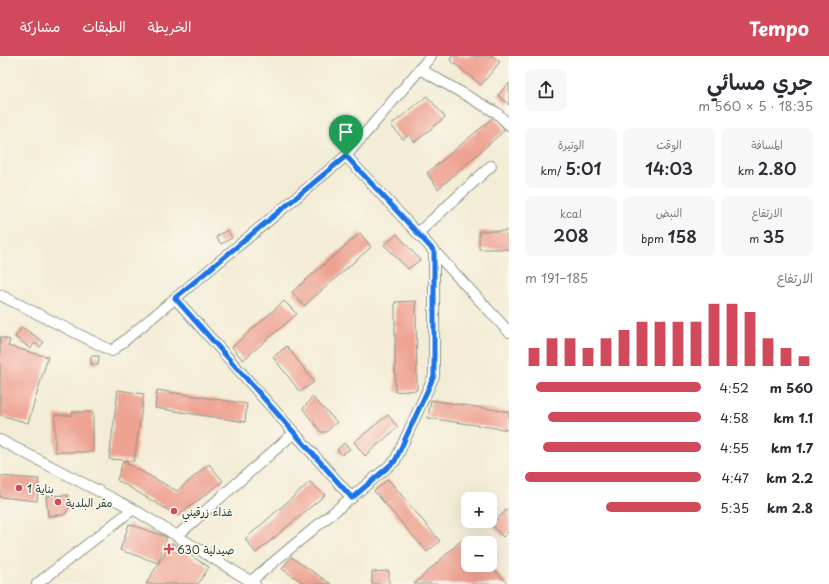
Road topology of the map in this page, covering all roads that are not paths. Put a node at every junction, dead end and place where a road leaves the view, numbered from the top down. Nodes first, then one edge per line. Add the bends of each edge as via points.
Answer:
1 (431, 56) edge
2 (420, 69) junction
3 (509, 125) edge
4 (346, 156) junction
5 (491, 166) dead end
6 (418, 233) junction
7 (434, 251) junction
8 (0, 295) edge
9 (175, 298) junction
10 (509, 332) edge
11 (294, 433) junction
12 (0, 440) edge
13 (352, 498) junction
14 (133, 509) junction
15 (178, 536) junction
16 (253, 583) edge
17 (37, 584) edge

1 - 2 street
2 - 3 street via 497,113
2 - 4 street
4 - 6 street
4 - 9 street
5 - 6 street
6 - 7 street
7 - 10 street
7 - 13 street via 434,376 395,461
8 - 9 street via 112,351
9 - 11 street
11 - 13 street
11 - 15 street
12 - 14 street
13 - 16 street
14 - 15 street
14 - 17 street
15 - 16 street

